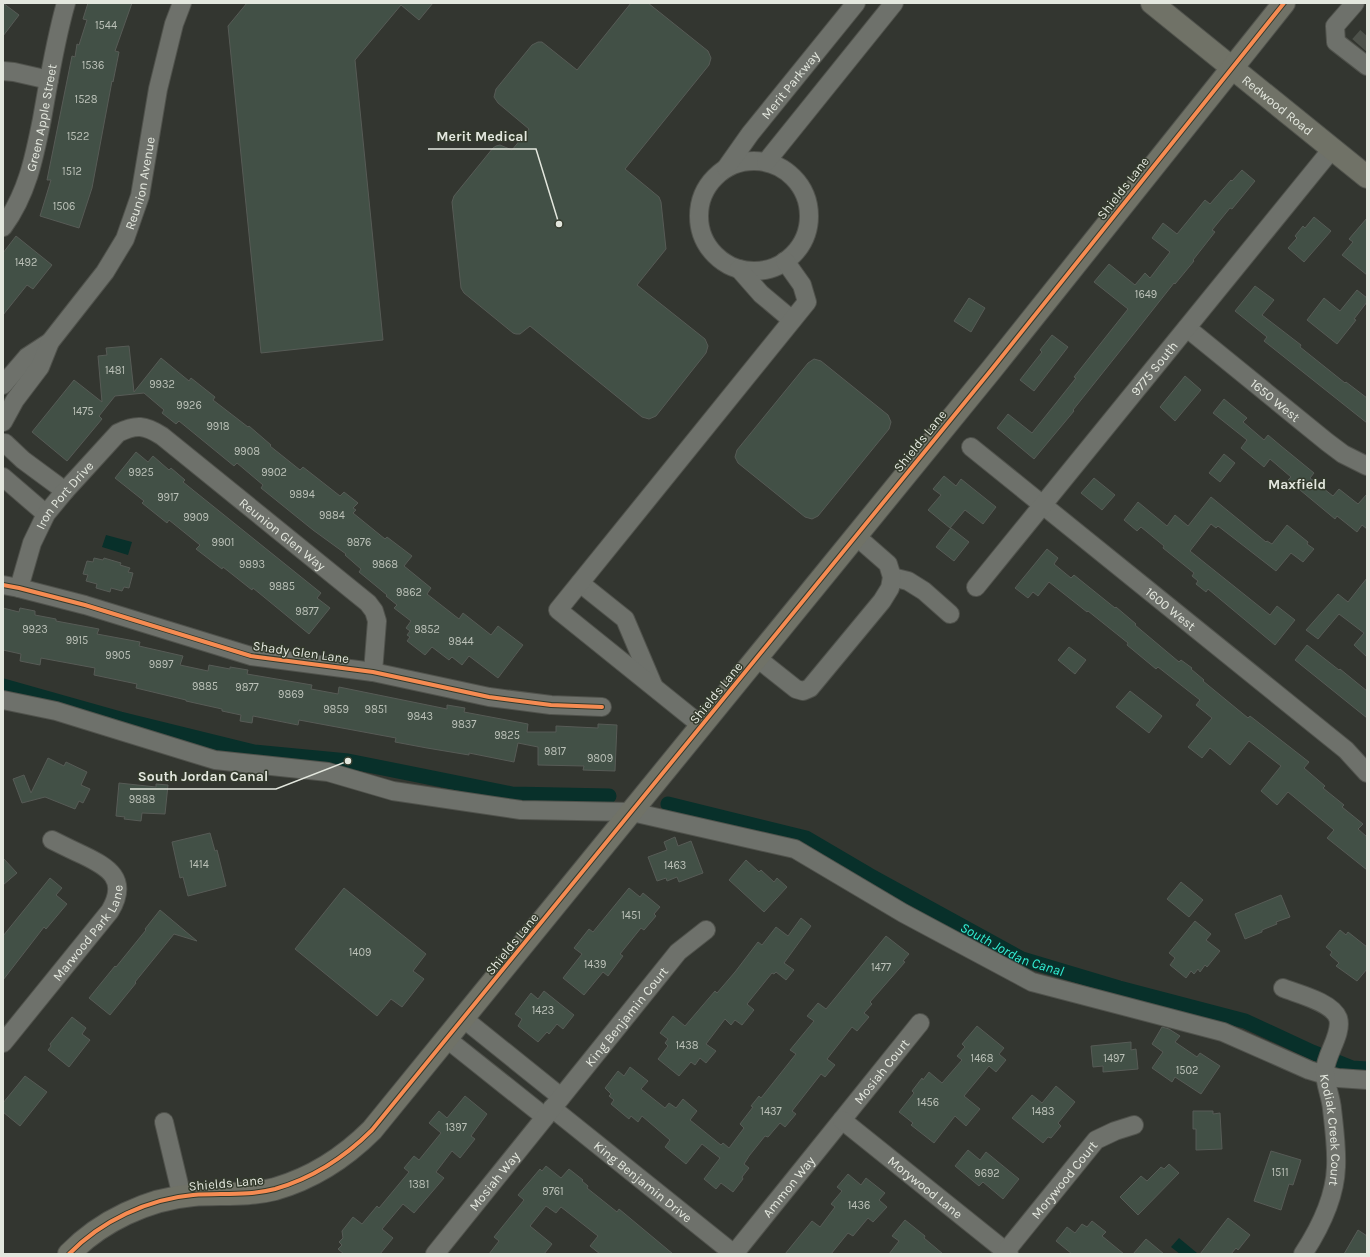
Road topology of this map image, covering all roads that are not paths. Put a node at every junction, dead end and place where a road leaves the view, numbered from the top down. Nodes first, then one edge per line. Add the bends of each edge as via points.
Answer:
1 (66, 3) edge
2 (182, 3) edge
3 (856, 3) edge
4 (894, 3) edge
5 (1152, 3) edge
6 (1284, 3) edge
7 (1356, 3) edge
8 (1367, 12) edge
9 (1367, 66) edge
10 (1232, 68) junction
11 (803, 69) junction
12 (3, 71) edge
13 (49, 80) junction
14 (824, 89) junction
15 (1332, 149) junction
16 (766, 162) junction
17 (726, 168) junction
18 (1366, 174) edge
19 (3, 227) edge
20 (785, 261) junction
21 (739, 268) junction
22 (792, 320) junction
23 (1187, 328) junction
24 (50, 342) junction
25 (3, 385) edge
26 (3, 423) edge
27 (138, 426) joint
28 (4, 446) edge
29 (971, 447) dead end
30 (29, 464) junction
31 (1367, 466) edge
32 (7, 481) edge
33 (65, 491) junction
34 (1043, 505) junction
35 (46, 514) junction
36 (856, 536) junction
37 (892, 577) junction
38 (580, 583) junction
39 (11, 586) edge
40 (976, 587) dead end
41 (950, 614) dead end
42 (757, 658) junction
43 (373, 672) junction
44 (654, 688) junction
45 (3, 700) edge
46 (602, 707) dead end
47 (702, 726) junction
48 (1367, 773) edge
49 (632, 812) junction
50 (52, 840) dead end
51 (706, 930) dead end
52 (1283, 988) dead end
53 (464, 1019) junction
54 (920, 1023) dead end
55 (447, 1039) junction
56 (3, 1043) edge
57 (1327, 1064) junction
58 (1367, 1080) edge
59 (552, 1107) junction
60 (842, 1120) junction
61 (164, 1122) dead end
62 (1134, 1125) dead end
63 (182, 1197) junction
64 (1007, 1252) edge
65 (70, 1254) edge
66 (435, 1254) edge
67 (734, 1254) edge
68 (1304, 1254) edge

1 - 13 street, Green Apple Street
2 - 24 street, Reunion Avenue via 174,24 158,89 140,196 125,239 105,272
3 - 11 street, Merit Parkway
4 - 14 street
5 - 10 main road, Redwood Road
6 - 10 main road, Shields Lane
7 - 8 street
7 - 9 street via 1335,26 1336,42 1355,49
10 - 15 main road, Redwood Road
10 - 36 main road, Shields Lane
11 - 14 street
11 - 17 street, Merit Parkway
12 - 13 street
13 - 19 street, Green Apple Street via 27,182 19,202
14 - 16 street
15 - 18 main road, Redwood Road
15 - 23 street, 9775 South
16 - 17 street, Merit Parkway via 746,161
16 - 20 street, Merit Parkway via 781,168 793,177 808,205 805,236 797,250
17 - 21 street, Merit Parkway via 705,189 699,219 708,247 719,258
20 - 21 street, Merit Parkway via 771,268
20 - 22 street via 802,285 807,302
21 - 22 street via 761,294
22 - 38 street
23 - 31 street, 1650 West via 1327,442 1343,454
23 - 34 street, 9775 South
24 - 25 street, Reunion Avenue via 27,357
24 - 26 street, Reunion Avenue via 40,366 15,400
26 - 28 street via 6,432
27 - 33 street, Iron Port Drive via 118,433
27 - 43 street, Reunion Glen Way via 162,436 368,603 377,621
28 - 30 street
29 - 34 street, 1600 West
30 - 32 street
30 - 33 street
32 - 35 street
33 - 35 street, Iron Port Drive
34 - 40 street, 9775 South
34 - 48 street, 1600 West via 1346,750
35 - 39 street, Iron Port Drive
36 - 37 street via 888,564
36 - 42 main road, Shields Lane
37 - 41 street via 908,581 924,591
37 - 42 street via 890,588 882,601 810,688 796,690
38 - 44 street via 625,619
38 - 44 street via 558,610
39 - 43 street, Shady Glen Lane via 85,605 251,656
42 - 47 main road, Shields Lane
43 - 46 street, Shady Glen Lane via 489,697 551,705
44 - 47 street
45 - 49 street via 56,712 215,760 328,772 393,790 521,810
47 - 49 main road, Shields Lane
49 - 53 main road, Shields Lane
49 - 57 street via 795,849 903,913 1032,982 1224,1032 1309,1070
50 - 56 street, Marwood Park Lane via 108,868 117,884 115,903
51 - 59 street, King Benjamin Court via 678,952
52 - 57 street via 1324,1004 1332,1009 1338,1018 1338,1028
53 - 55 main road, Shields Lane
53 - 59 street, King Benjamin Drive
54 - 60 street, Mosiah Court
55 - 59 street, King Benjamin Drive
55 - 63 main road, Shields Lane via 372,1130 344,1156 326,1167 293,1183 258,1192
57 - 58 street via 1338,1078
57 - 68 street, Kodiak Creek Court via 1336,1166 1326,1212
59 - 66 street, Mosiah Way
59 - 67 street, King Benjamin Drive
60 - 64 street, Morywood Lane
60 - 67 street, Ammon Way
61 - 63 street
62 - 64 street, Morywood Court via 1096,1140
63 - 65 main road, Shields Lane via 158,1202 124,1215 79,1244

